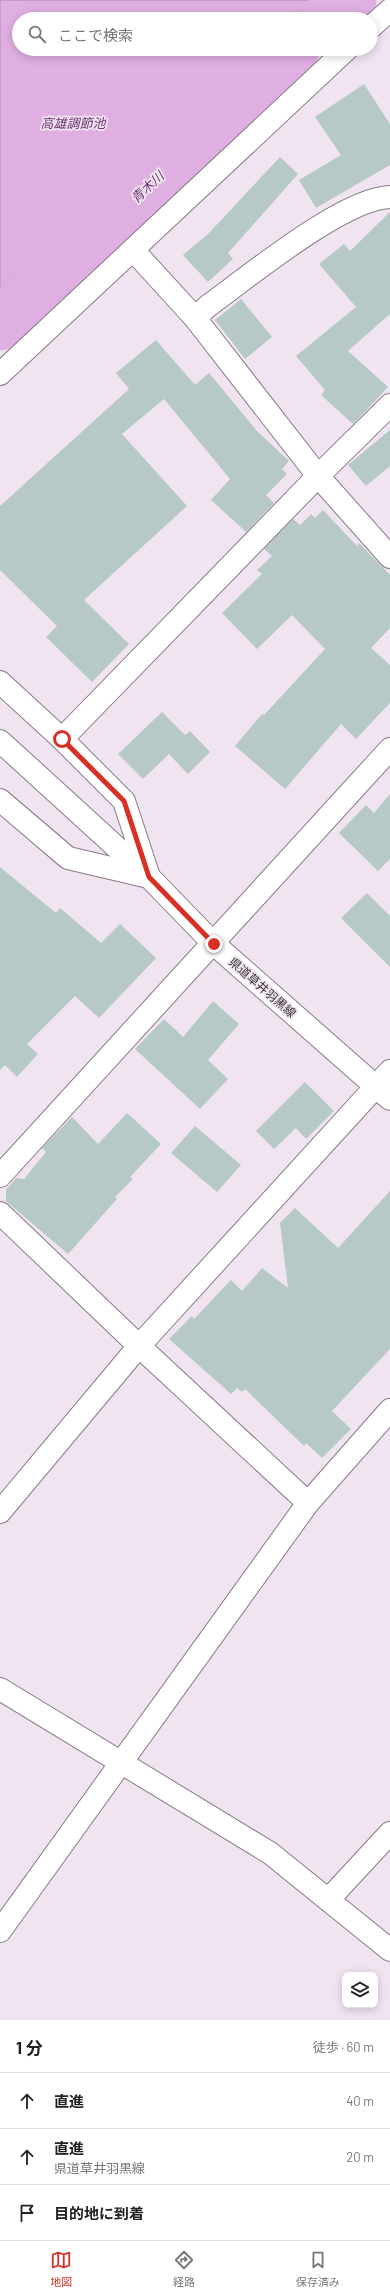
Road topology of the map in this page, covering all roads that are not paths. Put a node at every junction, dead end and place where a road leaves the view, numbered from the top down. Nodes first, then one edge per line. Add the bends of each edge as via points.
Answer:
1 (390, 10) edge
2 (378, 21) edge
3 (340, 56) edge
4 (390, 197) edge
5 (133, 250) junction
6 (195, 318) junction
7 (0, 374) edge
8 (390, 405) edge
9 (318, 476) junction
10 (390, 557) edge
11 (0, 682) edge
12 (62, 739) junction
13 (0, 741) edge
14 (390, 749) edge
15 (1, 802) edge
16 (149, 877) junction
17 (214, 944) junction
18 (385, 1085) edge
19 (0, 1176) edge
20 (0, 1213) edge
21 (139, 1346) junction
22 (390, 1410) edge
23 (308, 1503) junction
24 (0, 1512) edge
25 (0, 1689) edge
26 (120, 1762) junction
27 (390, 1833) edge
28 (328, 1900) junction
29 (0, 1931) edge
30 (390, 1950) edge

1 - 2 street
3 - 5 street
4 - 6 street via 366,201 327,222 243,280
5 - 6 street
5 - 7 street
6 - 9 street
8 - 9 street
9 - 10 street
9 - 12 street
11 - 12 street
12 - 16 street via 124,801
13 - 16 street, 県道草井羽黒線
14 - 17 street
15 - 16 street via 68,858
16 - 17 street, 県道草井羽黒線
17 - 18 street, 県道草井羽黒線
17 - 19 street
18 - 21 street
20 - 21 street
21 - 23 street
21 - 24 street
22 - 23 street
23 - 26 street
25 - 26 street
26 - 28 street via 270,1853
26 - 29 street
27 - 28 street
28 - 30 street

